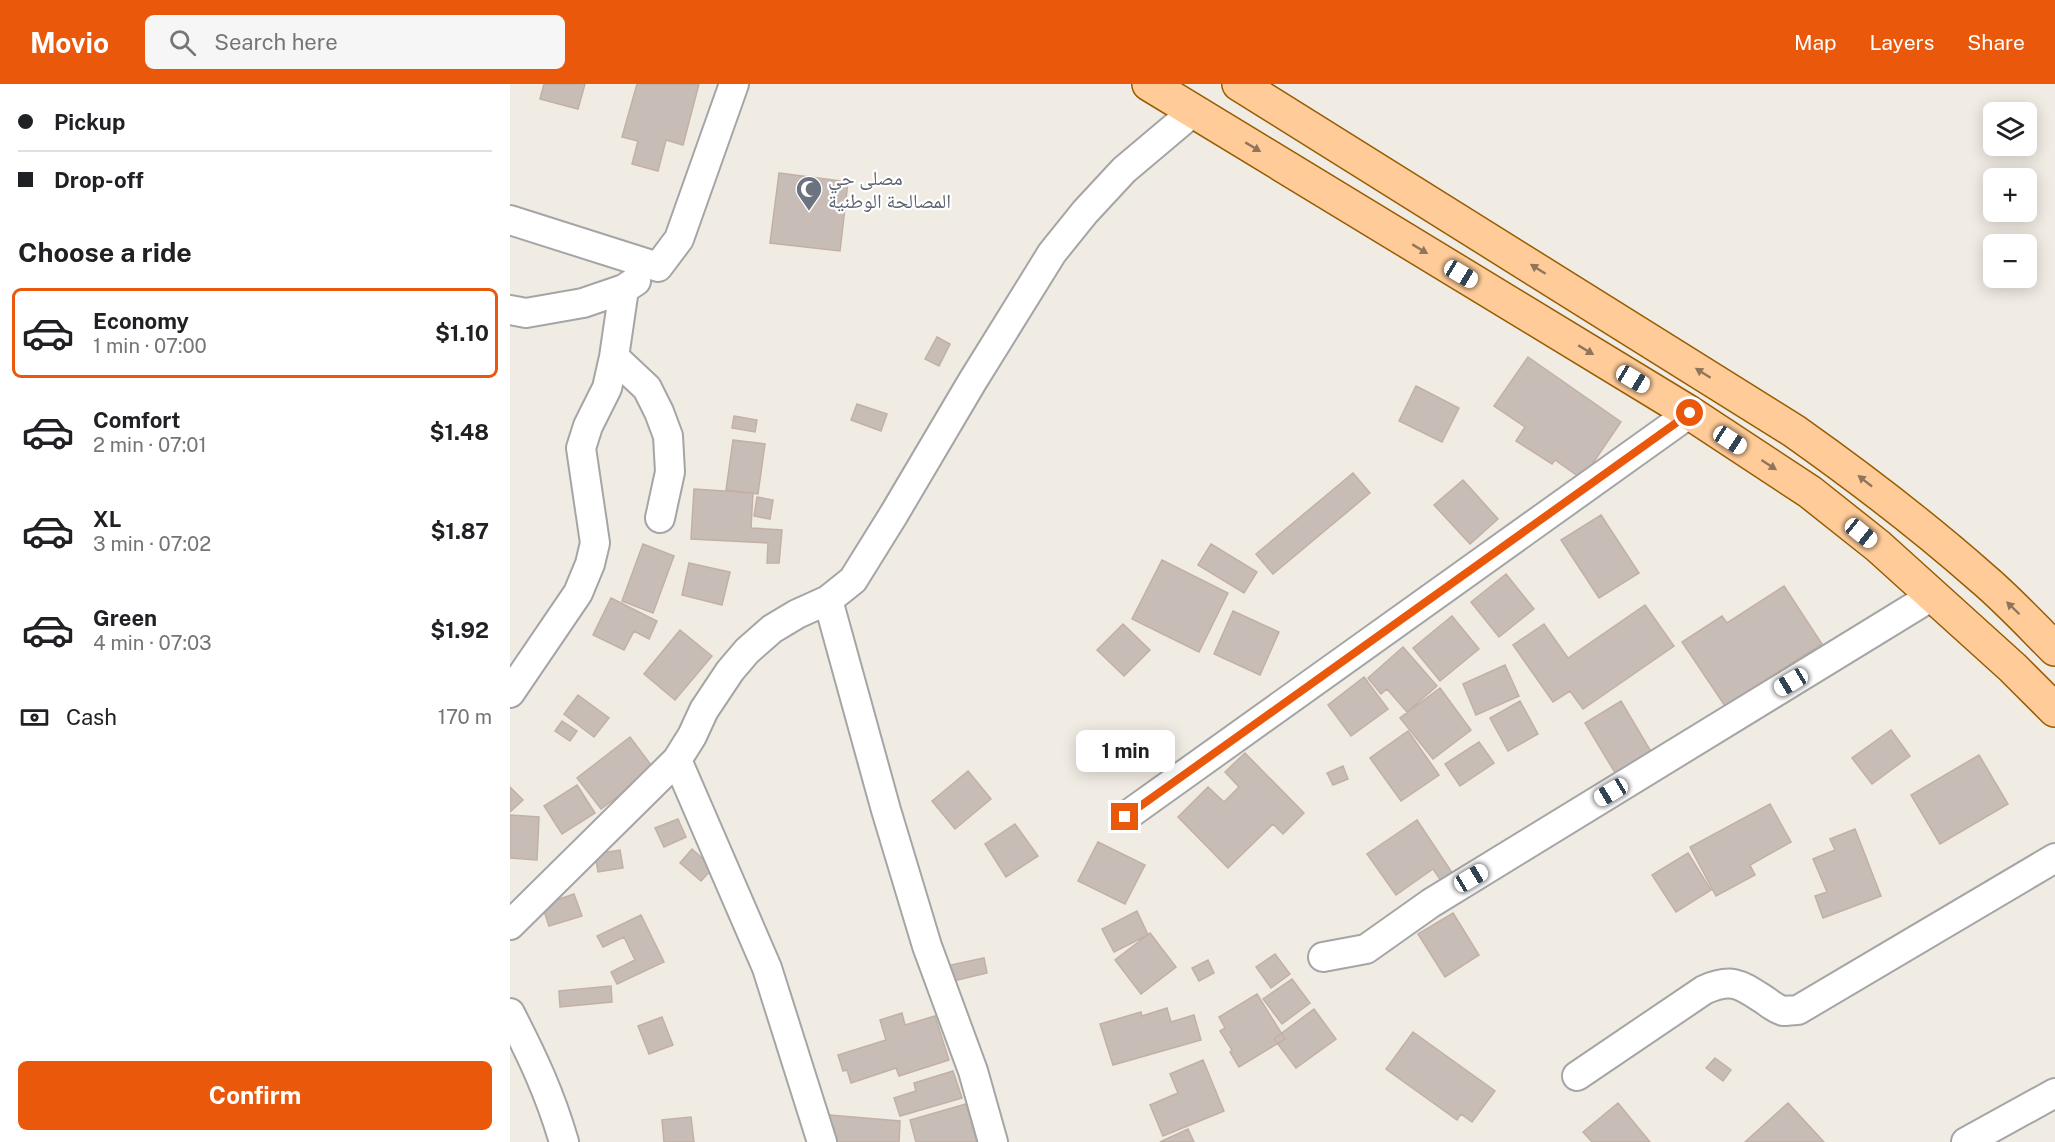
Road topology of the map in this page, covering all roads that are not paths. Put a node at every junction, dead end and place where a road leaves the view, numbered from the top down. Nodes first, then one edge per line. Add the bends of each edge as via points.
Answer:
1 (734, 84) edge
2 (1229, 84) edge
3 (1239, 84) edge
4 (1154, 85) edge
5 (1202, 116) junction
6 (510, 220) edge
7 (658, 267) junction
8 (624, 289) junction
9 (515, 316) edge
10 (614, 357) junction
11 (1690, 413) junction
12 (660, 518) dead end
13 (1932, 596) junction
14 (828, 600) junction
15 (2055, 649) edge
16 (510, 693) edge
17 (2055, 711) edge
18 (677, 760) junction
19 (1125, 817) dead end
20 (2055, 858) edge
21 (510, 925) edge
22 (1323, 957) dead end
23 (510, 1013) edge
24 (1577, 1076) dead end
25 (2055, 1093) edge
26 (564, 1142) edge
27 (822, 1142) edge
28 (993, 1142) edge
29 (1966, 1142) edge

1 - 7 street via 679,239
2 - 5 main road via 1224,106
15 -> 3 main road via 1984,580 1917,523 1794,431
4 - 5 main road
5 -> 11 main road
5 - 14 street via 1124,170 1052,253 867,559 853,580
6 - 7 street
7 - 8 street
8 - 9 street via 584,303
8 - 10 street
10 - 12 street via 647,388 668,436 669,472
10 - 16 street via 607,388 581,448 595,543 590,564 578,593
11 -> 13 main road via 1810,492 1878,546
11 - 19 street
13 - 17 main road
13 - 22 street via 1431,903 1366,949
14 - 18 street via 772,629 747,651 704,710
14 - 28 street via 923,935 974,1071
18 - 21 street
18 - 27 street via 767,968
20 - 24 street via 1798,1010 1784,1011 1741,985 1719,983
23 - 26 street via 555,1108
25 - 29 street

